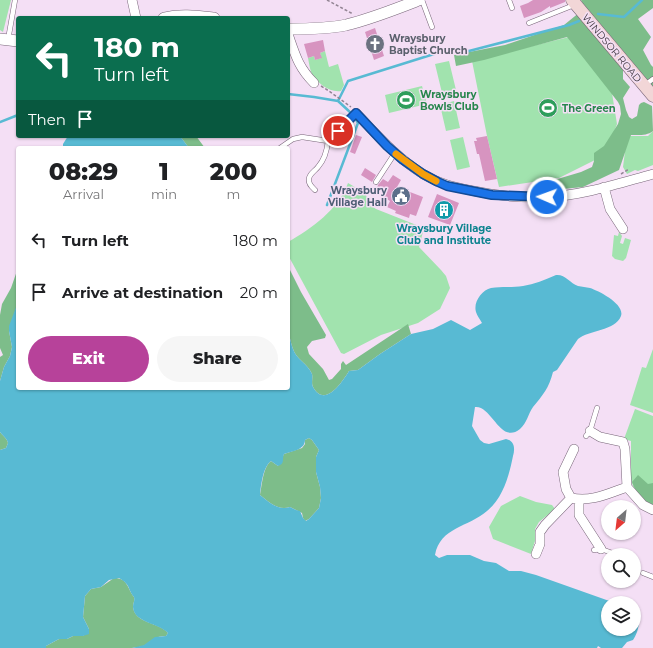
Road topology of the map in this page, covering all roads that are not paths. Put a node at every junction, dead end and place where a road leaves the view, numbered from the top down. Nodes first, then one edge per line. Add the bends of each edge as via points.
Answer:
1 (16, 0) edge
2 (132, 0) edge
3 (420, 0) edge
4 (509, 0) edge
5 (574, 2) edge
6 (512, 8) dead end
7 (136, 16) edge
8 (175, 16) edge
9 (201, 16) edge
10 (529, 23) dead end
11 (432, 27) dead end
12 (290, 29) edge
13 (8, 40) edge
14 (290, 40) edge
15 (648, 82) edge
16 (314, 83) road end
17 (653, 96) edge
18 (356, 113) joint
19 (328, 141) junction
20 (283, 146) edge
21 (395, 153) junction
22 (653, 174) edge
23 (376, 182) dead end
24 (604, 187) junction
25 (315, 190) dead end
26 (623, 229) dead end
27 (598, 408) dead end
28 (588, 434) joint
29 (574, 449) dead end
30 (627, 487) junction
31 (575, 498) junction
32 (653, 510) edge
33 (540, 549) dead end
34 (598, 550) joint
35 (601, 551) edge
36 (643, 573) dead end
37 (653, 577) edge

1 - 13 lane
2 - 7 street
3 - 11 lane
3 - 12 street via 346,25
4 - 6 lane
5 - 10 lane
5 - 15 main road, WINDSOR ROAD
8 - 9 street
14 - 16 street via 305,74
15 - 17 main road, WINDSOR ROAD
18 - 19 lane
18 - 21 street
19 - 20 lane via 302,137 293,139
19 - 25 lane via 324,158 309,176 308,180
21 - 23 lane
21 - 24 street via 423,174 442,184 492,195 547,197
22 - 24 street
24 - 26 street via 610,209
27 - 28 lane
28 - 30 street via 622,442 625,450
29 - 31 street via 563,472 566,489
30 - 31 street via 600,497 583,500
30 - 32 street via 643,505
31 - 33 street via 545,524 540,532
31 - 34 street via 579,515
34 - 35 lane
36 - 37 lane

